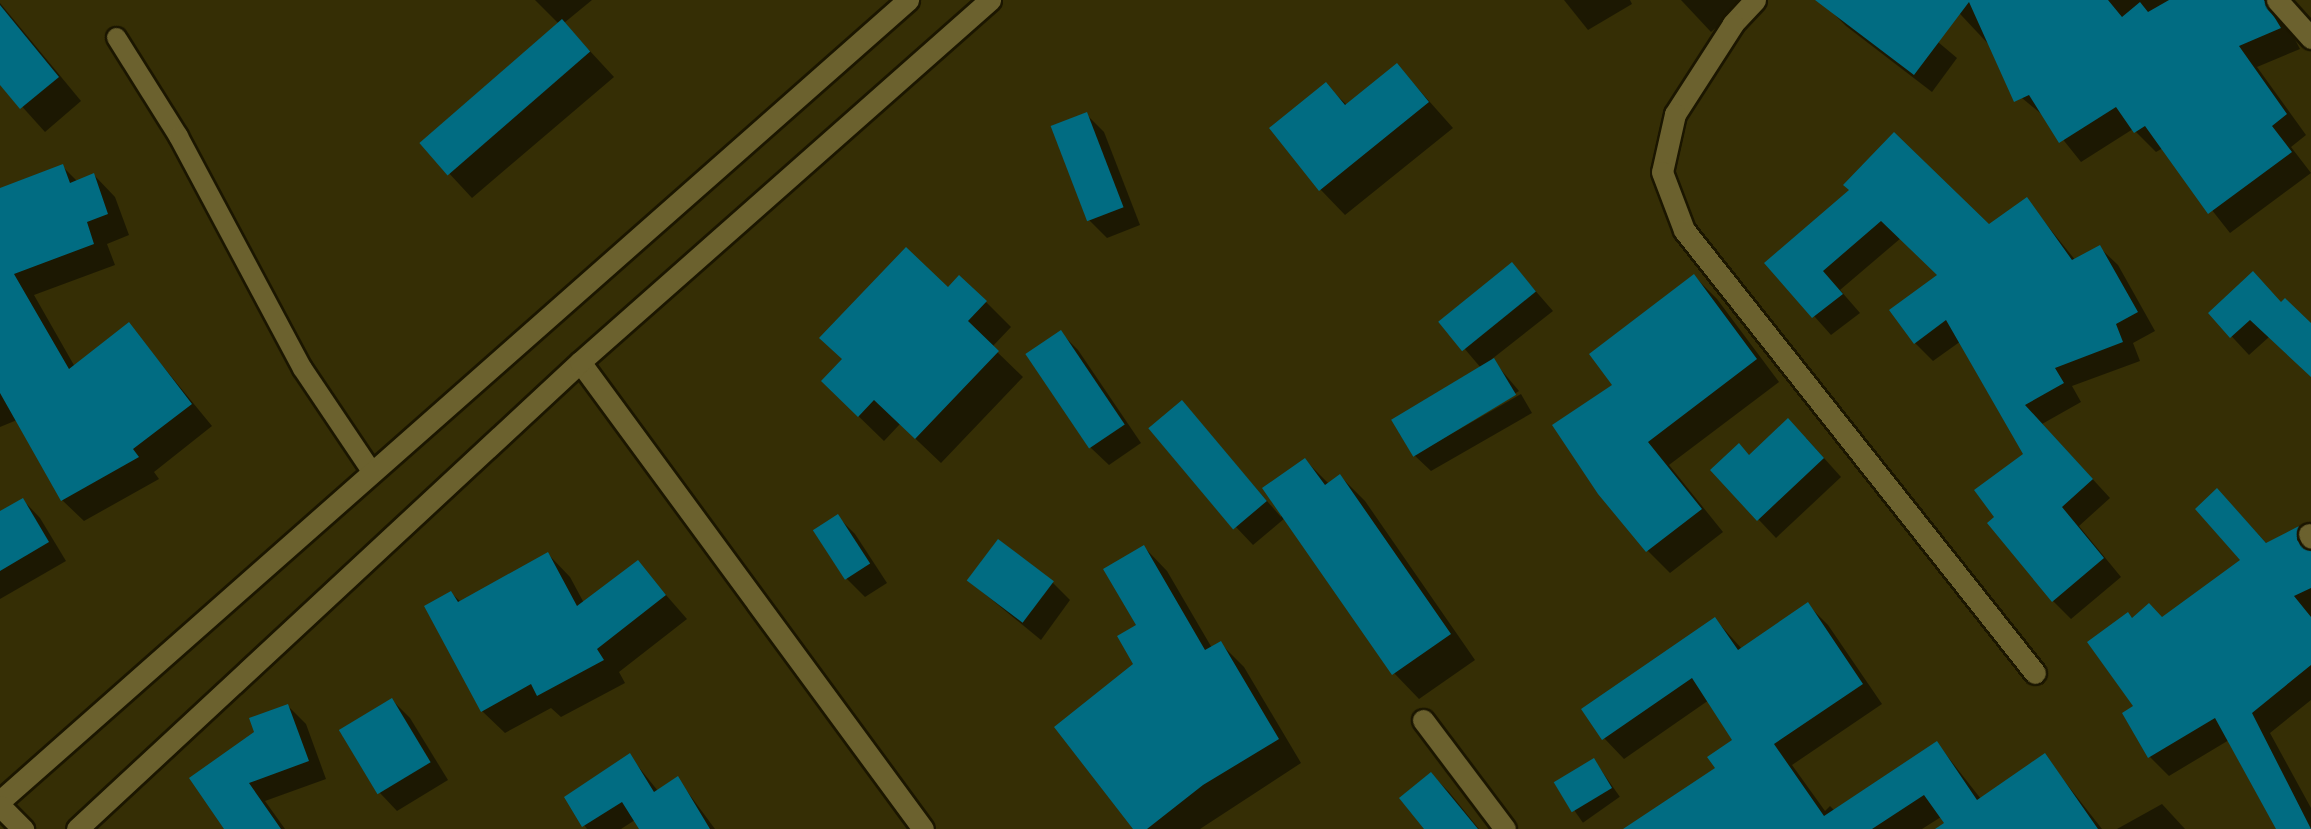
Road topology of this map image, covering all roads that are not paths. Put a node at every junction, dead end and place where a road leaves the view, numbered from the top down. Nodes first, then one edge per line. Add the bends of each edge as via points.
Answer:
1 (908, 0) edge
2 (990, 0) edge
3 (1755, 0) edge
4 (2277, 0) edge
5 (116, 37) dead end
6 (2311, 38) edge
7 (580, 362) junction
8 (372, 472) junction
9 (2035, 673) dead end
10 (1423, 720) dead end
11 (0, 801) edge
12 (0, 806) edge
13 (23, 829) edge
14 (77, 829) edge
15 (923, 829) edge
16 (1505, 829) edge

1 - 8 street
2 - 7 street
3 - 9 street via 1733,24 1675,114 1661,172 1684,230
4 - 6 street
5 - 8 lane via 178,136 302,368
7 - 14 street
7 - 15 street
8 - 11 street
10 - 16 street
12 - 13 street

